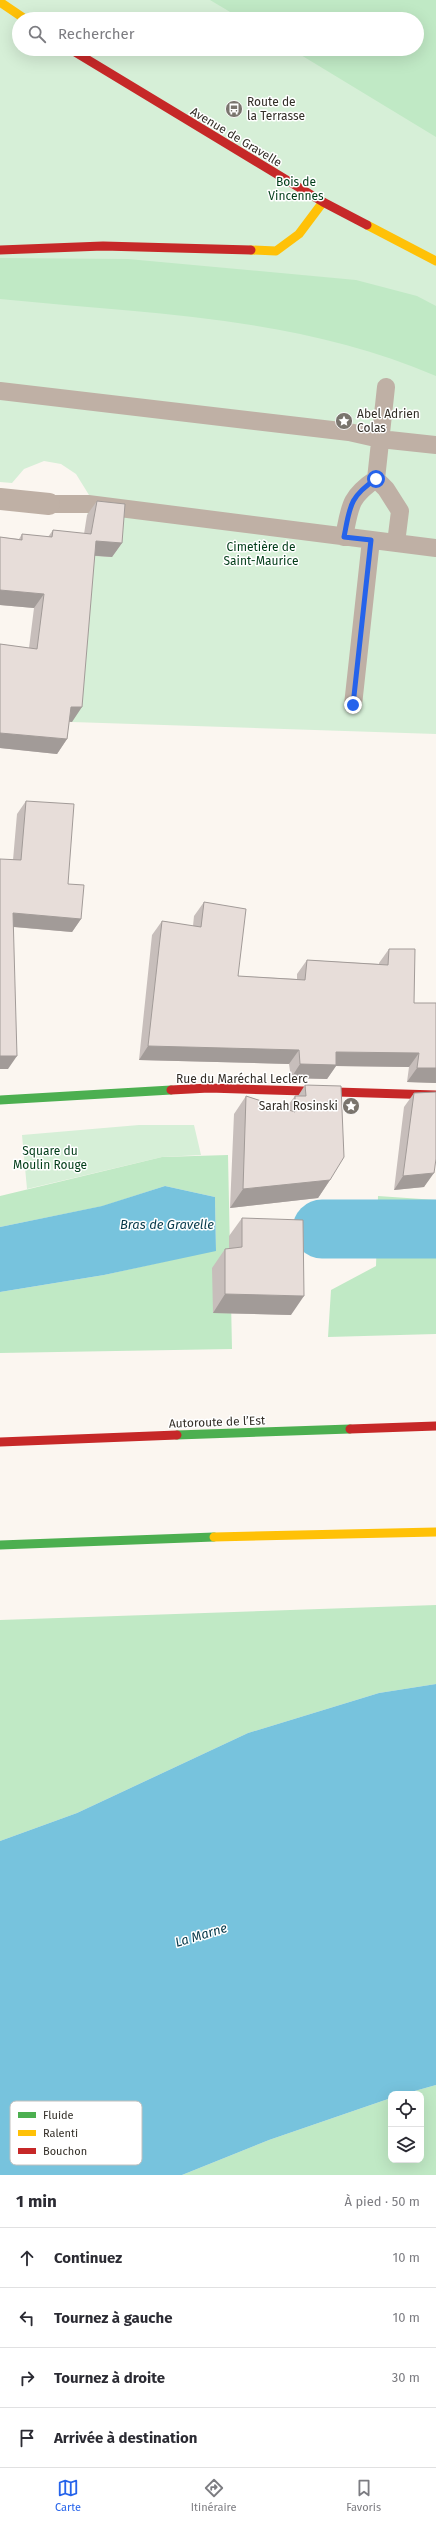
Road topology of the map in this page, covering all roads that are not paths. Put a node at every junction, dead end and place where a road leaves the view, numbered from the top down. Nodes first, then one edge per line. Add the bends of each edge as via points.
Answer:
1 (0, 2) edge
2 (15, 12) edge
3 (82, 56) edge
4 (323, 202) junction
5 (0, 250) edge
6 (436, 261) edge
7 (386, 387) dead end
8 (0, 390) edge
9 (380, 439) junction
10 (436, 445) edge
11 (376, 479) junction
12 (0, 499) edge
13 (49, 504) joint
14 (344, 537) junction
15 (371, 540) junction
16 (396, 543) junction
17 (436, 548) edge
18 (353, 705) dead end
19 (436, 1095) edge
20 (0, 1100) edge
21 (436, 1426) edge
22 (0, 1442) edge
23 (436, 1532) edge
24 (0, 1545) edge

1 - 2 main road
3 - 4 main road, Avenue de Gravelle
4 - 5 main road via 299,234 276,251 103,246
4 - 6 main road, Avenue de Gravelle
7 - 9 lane
8 - 9 lane via 349,432
9 - 10 lane
9 - 11 lane
11 - 14 lane via 360,490 350,505
11 - 16 lane via 400,511
12 - 13 street
13 - 14 lane via 88,504
14 - 15 lane
15 - 16 lane
15 - 18 lane
16 - 17 lane
19 - 20 main road, Rue du Maréchal Leclerc via 209,1088
21 - 22 main road, Autoroute de l’Est
23 - 24 main road via 197,1537

